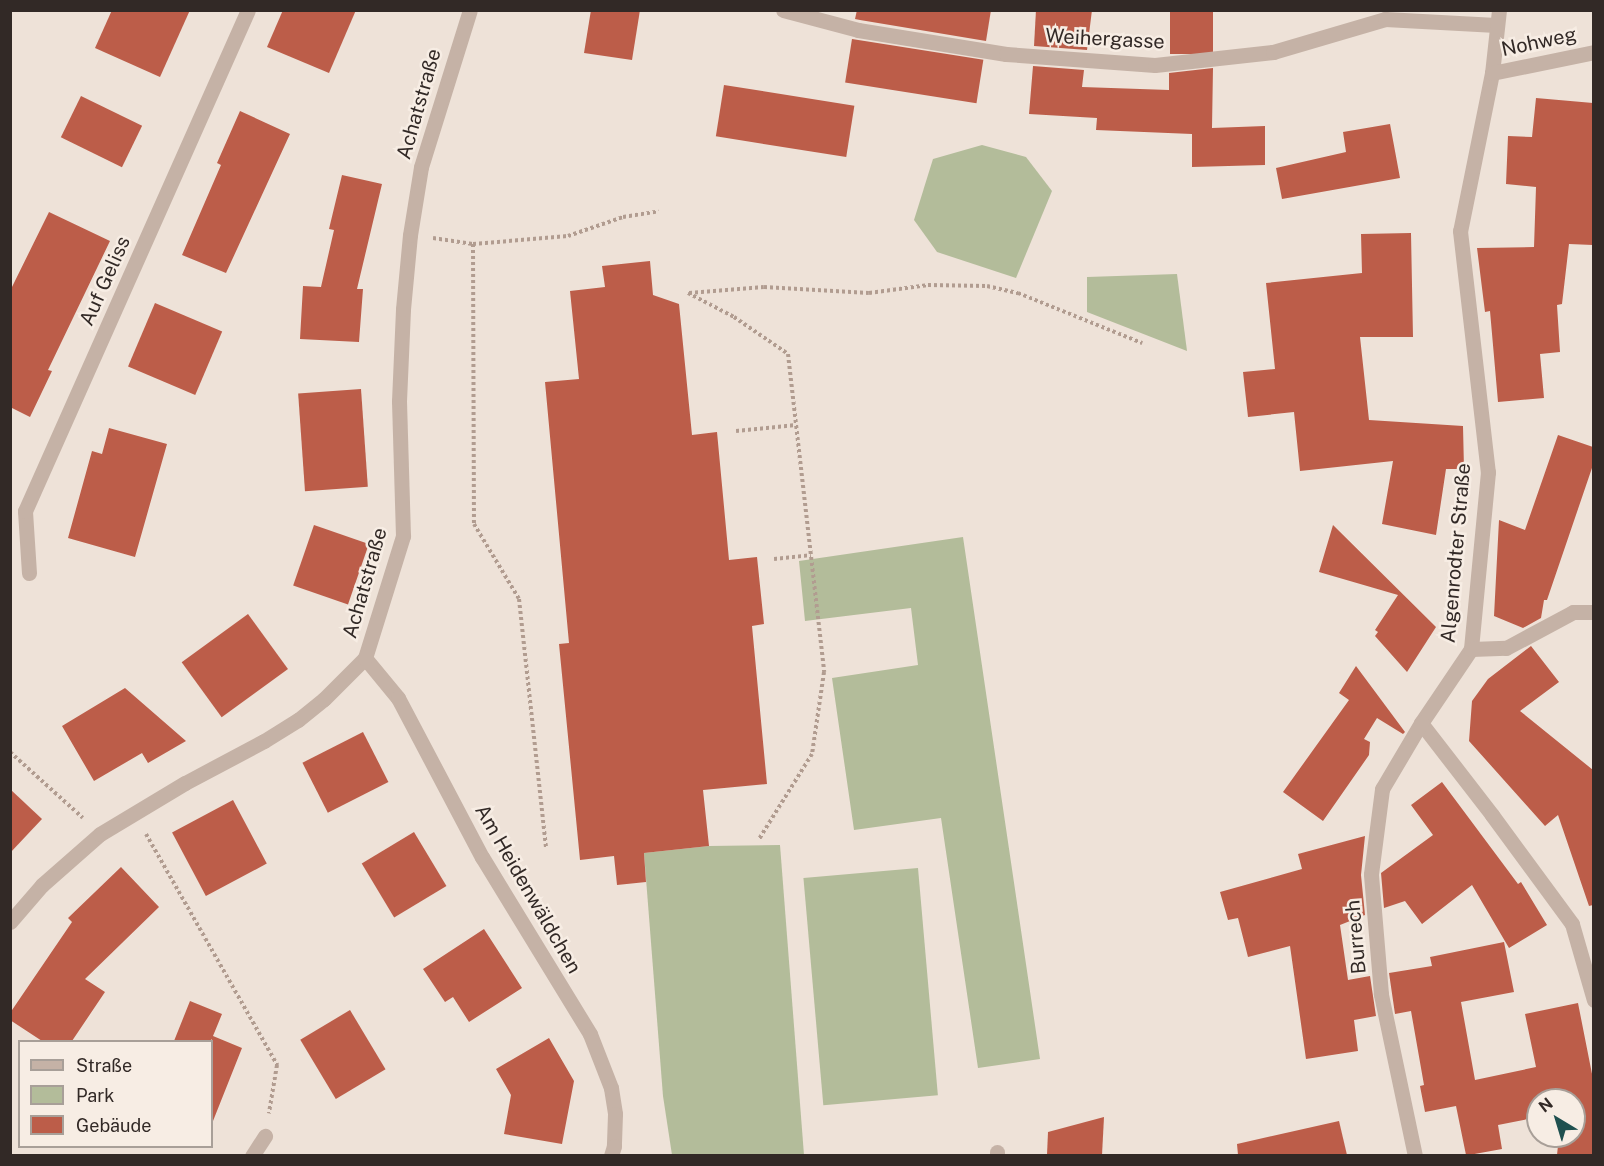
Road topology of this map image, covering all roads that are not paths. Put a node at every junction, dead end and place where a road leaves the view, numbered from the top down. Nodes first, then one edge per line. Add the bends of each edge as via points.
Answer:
1 (248, 10) edge
2 (470, 10) edge
3 (783, 10) edge
4 (1384, 15) edge
5 (1498, 18) edge
6 (1593, 52) edge
7 (1492, 73) junction
8 (29, 573) dead end
9 (1593, 612) edge
10 (1471, 649) junction
11 (365, 658) junction
12 (1421, 723) junction
13 (10, 922) edge
14 (1593, 1000) edge
15 (265, 1136) road end
16 (252, 1155) edge
17 (611, 1155) edge
18 (1415, 1155) edge

1 - 8 street, Auf Geliss via 25,510
2 - 11 street, Achatstraße via 426,148 410,235 399,401 404,536
3 - 4 street, Weihergasse via 858,30 1006,54 1155,65 1273,52
4 - 5 street, Weihergasse
5 - 7 street, Algenrodter Straße
6 - 7 street, Nohweg
7 - 10 street, Algenrodter Straße via 1460,231 1488,472
9 - 10 street via 1573,612 1506,648
10 - 12 street, Algenrodter Straße
11 - 13 street, Achatstraße via 298,720 100,834 42,885
11 - 17 street, Am Heidenwäldchen via 398,698 482,857 590,1034 611,1088 615,1114
12 - 14 street via 1572,924
12 - 18 street, Burrech via 1382,789 1371,874 1382,994
15 - 16 street

